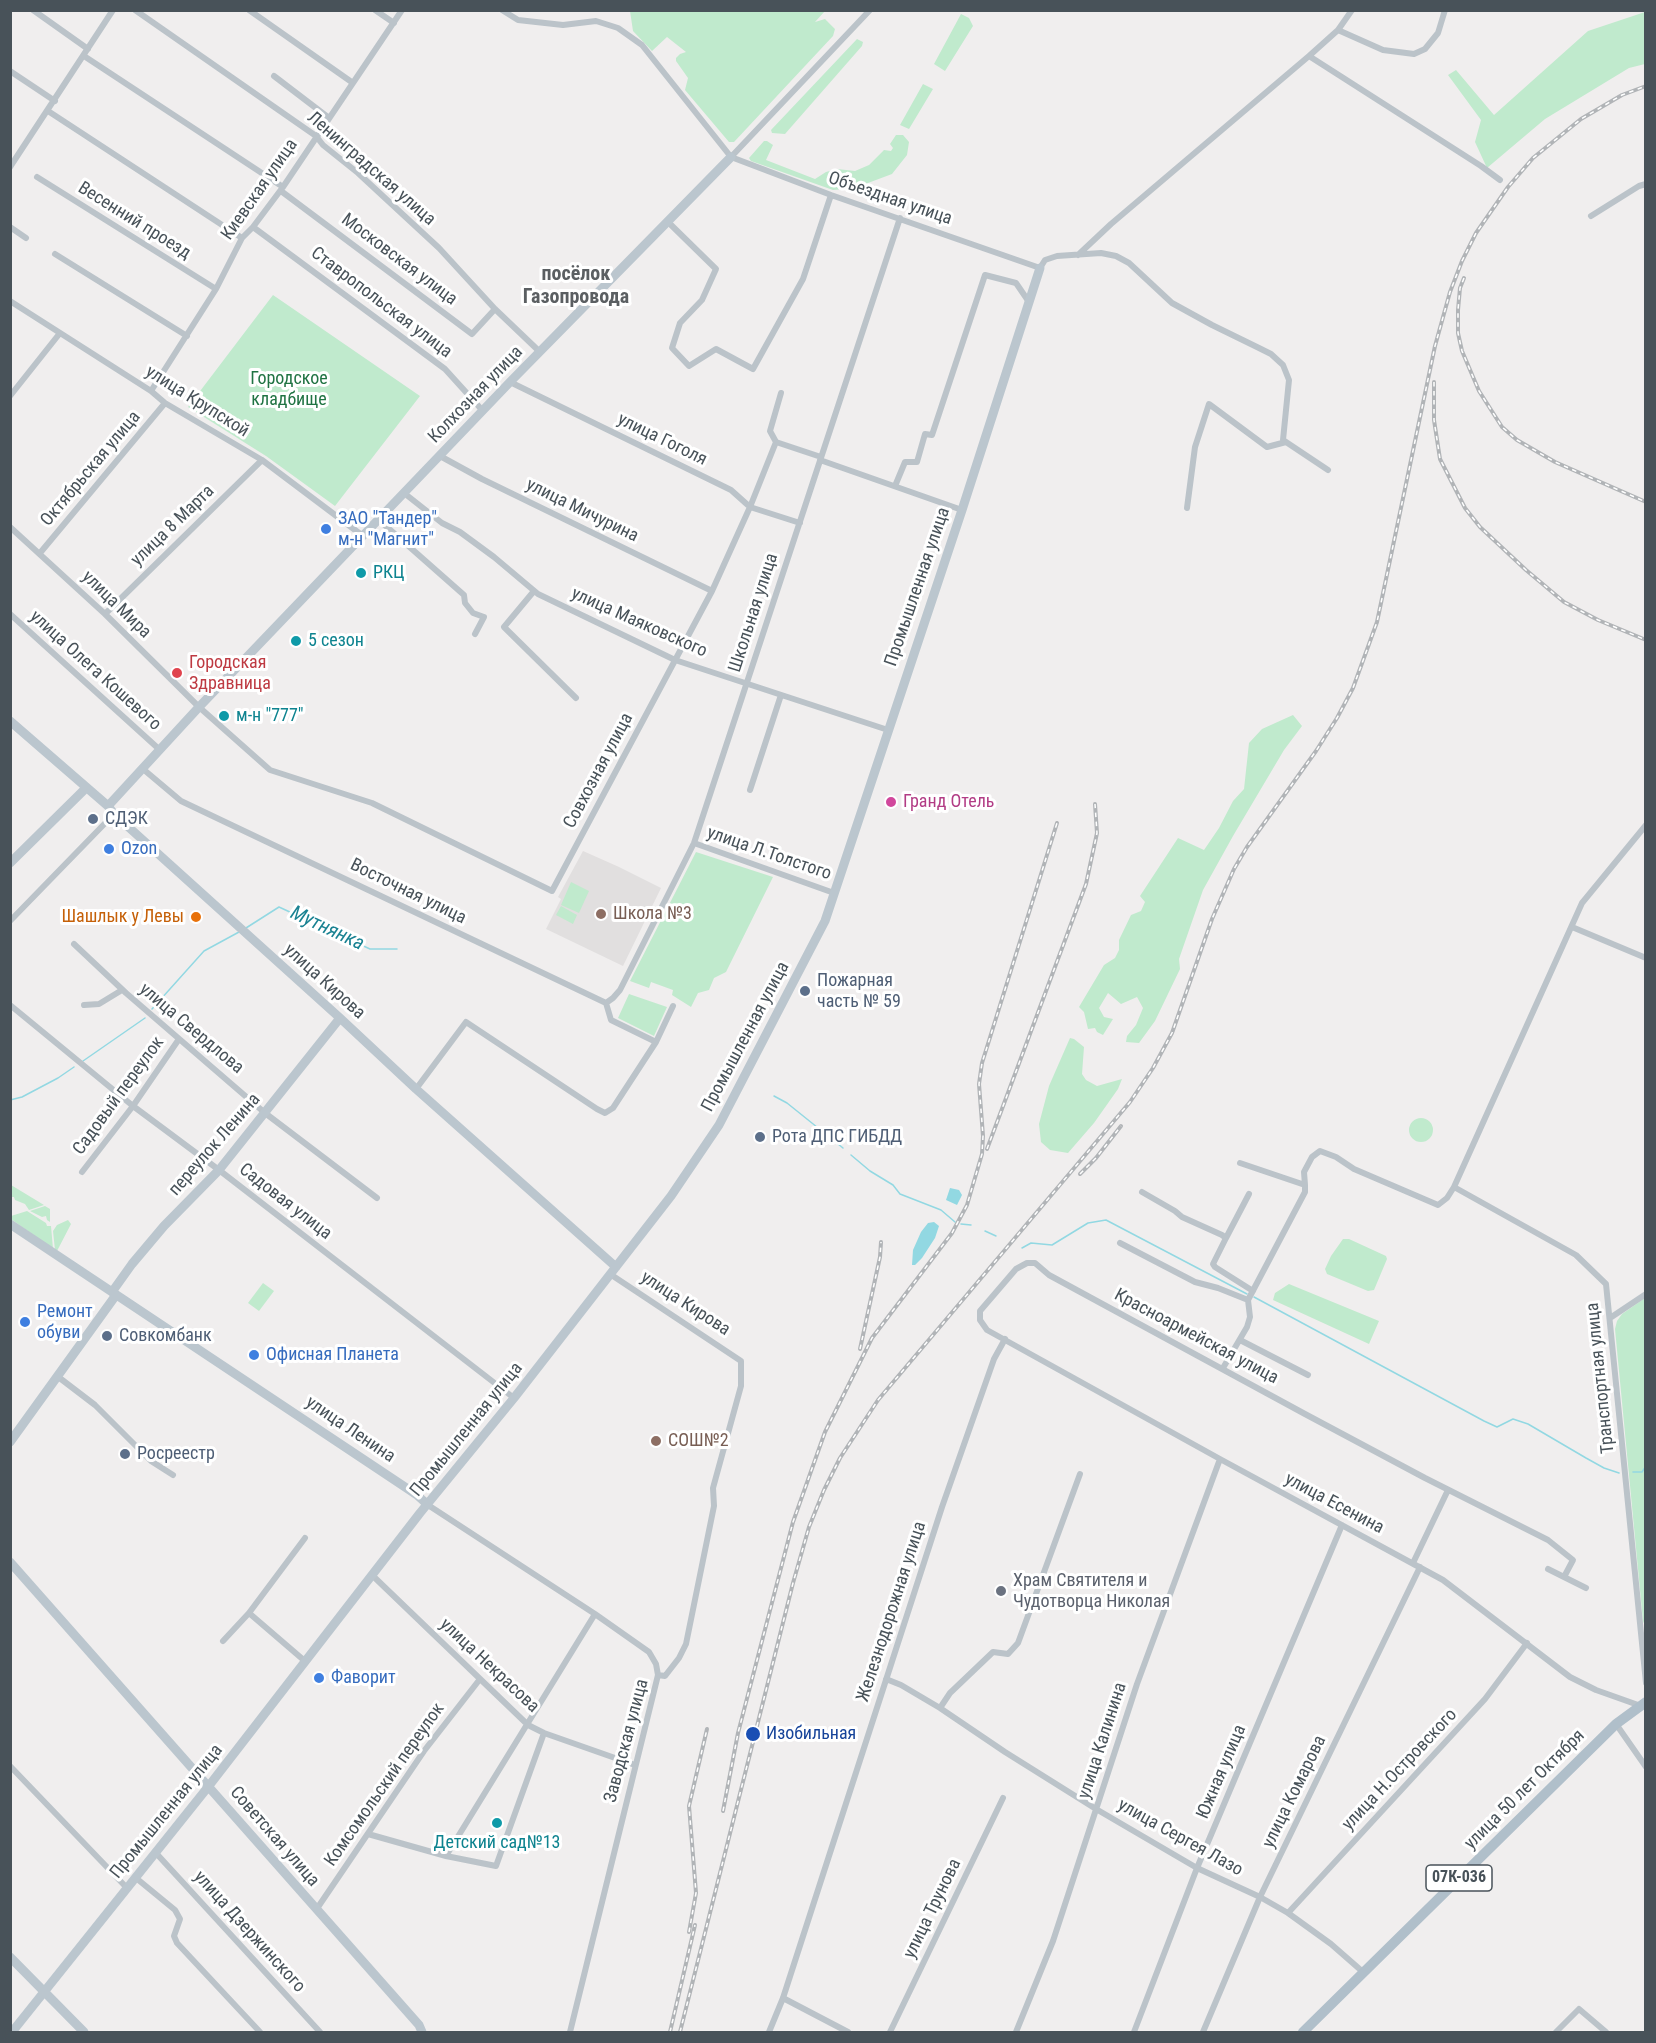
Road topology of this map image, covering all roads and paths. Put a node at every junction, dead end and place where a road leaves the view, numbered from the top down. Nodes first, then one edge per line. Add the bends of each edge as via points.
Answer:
1 (33, 10) edge
2 (113, 10) edge
3 (135, 10) edge
4 (249, 10) edge
5 (375, 10) edge
6 (402, 10) edge
7 (502, 10) edge
8 (870, 10) edge
9 (1352, 10) edge
10 (1446, 10) edge
11 (394, 24) junction
12 (1338, 30) junction
13 (86, 53) junction
14 (1309, 56) junction
15 (10, 71) edge
16 (274, 76) dead end
17 (353, 82) junction
18 (55, 101) junction
19 (48, 111) junction
20 (329, 118) junction
21 (316, 136) junction
22 (731, 157) junction
23 (10, 167) edge
24 (37, 177) dead end
25 (1500, 180) dead end
26 (1646, 184) edge
27 (282, 189) junction
28 (831, 195) junction
29 (1591, 216) dead end
30 (900, 218) junction
31 (667, 221) junction
32 (10, 227) edge
33 (254, 227) junction
34 (26, 237) dead end
35 (242, 238) junction
36 (55, 254) dead end
37 (1077, 255) junction
38 (1040, 268) junction
39 (216, 289) junction
40 (10, 301) edge
41 (1029, 302) junction
42 (495, 309) junction
43 (60, 333) junction
44 (187, 336) junction
45 (540, 352) junction
46 (510, 382) junction
47 (151, 391) junction
48 (782, 393) dead end
49 (10, 396) edge
50 (165, 403) junction
51 (483, 411) junction
52 (776, 442) junction
53 (1286, 442) junction
54 (440, 456) junction
55 (821, 458) junction
56 (262, 460) junction
57 (1328, 470) dead end
58 (895, 486) junction
59 (405, 493) junction
60 (750, 507) junction
61 (1187, 508) dead end
62 (962, 510) junction
63 (379, 520) junction
64 (800, 523) junction
65 (10, 527) edge
66 (363, 536) junction
67 (40, 553) junction
68 (534, 591) junction
69 (712, 591) junction
70 (10, 614) edge
71 (105, 614) junction
72 (475, 634) dead end
73 (675, 660) junction
74 (746, 683) junction
75 (781, 695) junction
76 (576, 698) dead end
77 (199, 707) junction
78 (12, 726) edge
79 (888, 730) junction
80 (160, 750) junction
81 (143, 769) junction
82 (277, 772) joint
83 (86, 788) junction
84 (750, 790) dead end
85 (108, 806) junction
86 (114, 814) junction
87 (1646, 825) edge
88 (694, 843) junction
89 (12, 860) edge
90 (834, 893) junction
91 (10, 921) edge
92 (1572, 927) junction
93 (74, 944) dead end
94 (1646, 958) edge
95 (122, 990) junction
96 (606, 1004) junction
97 (10, 1005) edge
98 (84, 1005) dead end
99 (673, 1005) dead end
100 (340, 1018) junction
101 (179, 1039) junction
102 (656, 1042) junction
103 (416, 1089) junction
104 (133, 1106) junction
105 (265, 1113) junction
106 (1240, 1163) dead end
107 (219, 1170) junction
108 (82, 1172) dead end
109 (1305, 1185) junction
110 (1454, 1186) junction
111 (1142, 1192) dead end
112 (1249, 1194) dead end
113 (377, 1198) dead end
114 (10, 1224) edge
115 (1226, 1238) junction
116 (1120, 1243) dead end
117 (613, 1270) junction
118 (1253, 1291) junction
119 (114, 1294) junction
120 (1646, 1294) edge
121 (1248, 1300) junction
122 (1610, 1318) junction
123 (1005, 1340) junction
124 (1240, 1340) junction
125 (741, 1361) joint
126 (1223, 1368) junction
127 (1308, 1375) dead end
128 (57, 1376) junction
129 (514, 1398) junction
130 (10, 1442) edge
131 (1220, 1459) junction
132 (1080, 1474) dead end
133 (173, 1475) dead end
134 (1448, 1490) junction
135 (428, 1505) junction
136 (1342, 1525) junction
137 (305, 1539) dead end
138 (10, 1562) edge
139 (1413, 1563) junction
140 (1420, 1567) junction
141 (1548, 1569) dead end
142 (373, 1576) junction
143 (1564, 1577) junction
144 (1586, 1588) dead end
145 (249, 1613) junction
146 (595, 1614) junction
147 (1643, 1634) edge
148 (223, 1641) dead end
149 (1527, 1643) junction
150 (306, 1662) junction
151 (658, 1675) junction
152 (480, 1679) junction
153 (886, 1679) junction
154 (1646, 1683) edge
155 (1643, 1704) edge
156 (940, 1708) junction
157 (1616, 1724) junction
158 (528, 1725) junction
159 (544, 1733) junction
160 (634, 1765) junction
161 (10, 1766) edge
162 (1646, 1767) edge
163 (208, 1787) junction
164 (1003, 1798) dead end
165 (1096, 1809) junction
166 (368, 1834) junction
167 (155, 1852) junction
168 (446, 1856) junction
169 (1197, 1868) junction
170 (136, 1878) junction
171 (127, 1888) junction
172 (1260, 1897) junction
173 (316, 1910) junction
174 (1288, 1913) junction
175 (10, 1957) edge
176 (1363, 1972) junction
177 (45, 1992) junction
178 (783, 1998) junction
179 (420, 2029) edge
180 (12, 2032) edge
181 (84, 2032) edge
182 (260, 2032) edge
183 (320, 2032) edge
184 (570, 2032) edge
185 (769, 2032) edge
186 (848, 2032) edge
187 (890, 2032) edge
188 (1017, 2032) edge
189 (1134, 2032) edge
190 (1203, 2032) edge
191 (1303, 2032) edge
192 (1556, 2032) edge
193 (1606, 2032) edge

1 - 13 street, Московская улица
2 - 13 street
3 - 21 street, Ленинградская улица
4 - 17 street
5 - 11 street
6 - 11 street, Киевская улица
7 - 22 street via 518,20 563,25 596,21 618,28 642,45
8 - 22 street, Колхозная улица
9 - 12 street
10 - 12 street via 1438,33 1425,49 1414,54 1383,50
11 - 17 street, Киевская улица
12 - 14 street
13 - 18 street
13 - 27 street, Московская улица
14 - 25 street
14 - 37 street
15 - 18 street
16 - 20 street
17 - 20 street, Киевская улица
18 - 19 street
19 - 23 street
19 - 35 street
20 - 21 street, Киевская улица
21 - 27 street, Киевская улица
21 - 42 street, Ленинградская улица via 438,248
22 - 28 street, Объездная улица
22 - 31 main road, Колхозная улица
24 - 39 street, Весенний проезд
26 - 29 street
27 - 33 street, Киевская улица
27 - 42 street, Московская улица via 472,334
28 - 30 street, Объездная улица
28 - 31 street via 803,279 753,369 716,350 689,366 672,348 680,323 702,300 716,269
30 - 38 street, Объездная улица
30 - 55 street, Школьная улица
31 - 45 main road, Колхозная улица
32 - 34 street
33 - 35 street, Киевская улица
33 - 51 street, Ставропольская улица via 445,369
35 - 39 street, Киевская улица
36 - 44 street
37 - 38 street via 1045,260
37 - 53 street via 1116,256 1172,303 1271,354 1283,366 1289,380 1283,440
38 - 41 main road, Промышленная улица
39 - 44 street, Киевская улица
40 - 43 street, улица Крупской
41 - 58 street via 1016,283 985,275 932,435 925,434 917,462 905,462
41 - 62 main road, Промышленная улица
42 - 45 street, Ленинградская улица
43 - 47 street, улица Крупской
43 - 49 street
44 - 47 street, Киевская улица
45 - 46 main road, Колхозная улица
46 - 51 main road, Колхозная улица
46 - 60 street, улица Гоголя via 731,490
47 - 50 street, улица Крупской
48 - 52 street, Совхозная улица via 770,431
50 - 56 street, улица Крупской
50 - 67 street, Октябрьская улица
51 - 54 main road, Колхозная улица
52 - 55 street
52 - 60 street, Совхозная улица
53 - 57 street
53 - 61 street via 1267,447 1209,404 1195,447
54 - 59 main road, Колхозная улица
54 - 69 street, улица Мичурина
55 - 58 street
55 - 64 street, Школьная улица
56 - 66 street, улица Крупской
56 - 71 street, улица 8 Марта
58 - 62 street
59 - 63 main road, Колхозная улица
59 - 68 street, улица Маяковского
60 - 64 street, улица Гоголя
60 - 69 street, Совхозная улица
62 - 79 main road, Промышленная улица
63 - 66 main road, Колхозная улица
63 - 72 street via 464,595 473,613 484,617
64 - 74 street, Школьная улица
65 - 67 street, улица Мира
66 - 77 main road, Колхозная улица
67 - 71 street, улица Мира
68 - 73 street, улица Маяковского
68 - 76 street via 504,627
69 - 73 street, Совхозная улица
70 - 80 street, улица Олега Кошевого
71 - 77 street, улица Мира
73 - 74 street, улица Маяковского
73 - 82 street, Совхозная улица via 552,891 372,803
74 - 75 street, улица Маяковского
74 - 88 street, Школьная улица
75 - 79 street, улица Маяковского
75 - 84 street
77 - 80 main road, Колхозная улица
77 - 82 street, улица Мира via 252,756
78 - 83 main road, улица Кирова
79 - 90 main road, Промышленная улица
80 - 81 main road, Колхозная улица
81 - 85 main road, Колхозная улица
81 - 96 street, Восточная улица via 181,801
83 - 85 main road, улица Кирова
83 - 89 main road
85 - 86 main road, улица Кирова
86 - 91 street
86 - 100 main road, улица Кирова
87 - 92 street via 1582,903
88 - 90 street, улица Л.Толстого
88 - 96 street, Школьная улица via 621,990
90 - 117 main road, Промышленная улица via 825,921 719,1125 671,1196
92 - 94 street
92 - 110 street
93 - 95 street, улица Свердлова
95 - 98 street via 99,1004
95 - 101 street, улица Свердлова
96 - 102 street, Восточная улица via 611,1020
97 - 104 street, Садовая улица
99 - 102 street
100 - 103 main road, улица Кирова
100 - 105 main road, переулок Ленина
101 - 104 street, Садовый переулок
101 - 105 street, улица Свердлова
102 - 103 street via 613,1108 605,1113 466,1022
103 - 117 main road, улица Кирова
104 - 107 street, Садовая улица
104 - 108 street, Садовый переулок
105 - 107 main road, переулок Ленина
105 - 113 street, улица Свердлова
106 - 109 street
107 - 119 main road, переулок Ленина via 164,1226 132,1264
107 - 129 street, Садовая улица
109 - 110 street via 1304,1172 1320,1151 1438,1205
109 - 118 street via 1305,1192
110 - 122 street, Транспортная улица via 1576,1255 1606,1284
111 - 115 street
112 - 115 street
114 - 119 main road, улица Ленина
115 - 118 street via 1213,1264
116 - 121 street via 1196,1282
117 - 125 street, улица Кирова
117 - 129 main road, Промышленная улица
118 - 121 street
119 - 128 main road, переулок Ленина
119 - 135 main road, улица Ленина
120 - 122 street
121 - 124 street via 1250,1317
122 - 147 street, Транспортная улица
123 - 126 street, Красноармейская улица via 987,1330 980,1320 980,1311 1016,1269 1035,1263 1049,1275
123 - 131 street, улица Есенина
123 - 153 street, Железнодорожная улица via 994,1359 942,1507
124 - 126 street
124 - 127 street
125 - 151 street, Заводская улица via 741,1386 713,1488 714,1506 686,1644 665,1676
126 - 134 street, Красноармейская улица
128 - 130 main road, переулок Ленина
128 - 133 street via 95,1405 151,1461
129 - 135 main road, Промышленная улица
131 - 136 street, улица Есенина
131 - 165 street, улица Калинина via 1137,1684
132 - 156 street via 1018,1643 1008,1654 993,1652
134 - 139 street
134 - 143 street, Красноармейская улица via 1548,1540 1573,1560
135 - 142 main road, Промышленная улица
135 - 146 street, улица Ленина
136 - 139 street, улица Есенина
136 - 169 street, Южная улица
137 - 145 street
138 - 163 main road, Советская улица
139 - 140 street, улица Есенина
140 - 149 street, улица Есенина
140 - 172 street, улица Комарова
141 - 143 street
142 - 150 main road, Промышленная улица
142 - 152 street, улица Некрасова
143 - 144 street
145 - 148 street
145 - 150 street
146 - 151 street, улица Ленина via 649,1652
146 - 158 street
147 - 154 street, Транспортная улица
149 - 155 street, улица Есенина via 1570,1677 1596,1690
149 - 174 street, улица Н.Островского via 1485,1699
150 - 163 main road, Промышленная улица
151 - 160 street, Заводская улица
152 - 158 street, улица Некрасова
152 - 166 street, Комсомольский переулок via 424,1751
153 - 156 street, улица Сергея Лазо
153 - 178 street, Железнодорожная улица
155 - 157 main road, улица 50 лет Октября / 07К-036
156 - 165 street, улица Сергея Лазо
157 - 162 street
157 - 176 main road, улица 50 лет Октября / 07К-036
158 - 159 street, улица Некрасова
158 - 168 street
159 - 160 street, улица Некрасова
159 - 168 street via 496,1866
160 - 184 street, Заводская улица
161 - 171 street
163 - 167 main road, Промышленная улица
163 - 173 main road, Советская улица
164 - 187 street, улица Трунова
165 - 169 street, улица Сергея Лазо
165 - 188 street, улица Калинина via 1053,1941
166 - 168 street
166 - 173 street, Комсомольский переулок
167 - 170 main road, Промышленная улица
167 - 183 street, улица Дзержинского
169 - 172 street, улица Сергея Лазо
169 - 189 street, Южная улица
170 - 171 main road, Промышленная улица
170 - 182 street via 175,1910 180,1919 174,1936 177,1943
171 - 177 main road, Промышленная улица
172 - 174 street, улица Сергея Лазо
172 - 190 street, улица Комарова
173 - 179 main road, Советская улица
174 - 176 street, улица Сергея Лазо
175 - 177 main road
176 - 191 main road, улица 50 лет Октября / 07К-036
177 - 180 main road, Промышленная улица
177 - 181 main road
178 - 185 street, Железнодорожная улица
178 - 186 street
192 - 193 street via 1579,2009

